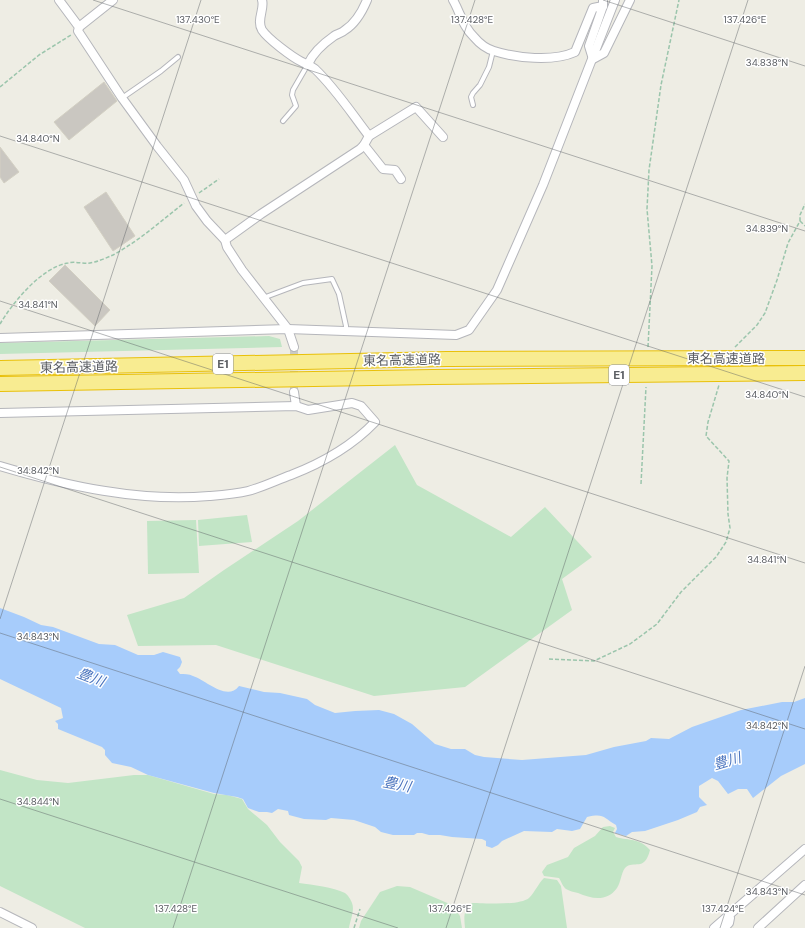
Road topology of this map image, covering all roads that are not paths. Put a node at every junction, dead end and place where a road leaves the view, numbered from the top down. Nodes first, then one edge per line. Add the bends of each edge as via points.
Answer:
1 (59, 0) edge
2 (113, 0) edge
3 (262, 0) edge
4 (367, 0) edge
5 (453, 0) edge
6 (615, 0) edge
7 (630, 0) edge
8 (603, 3) edge
9 (79, 29) junction
10 (493, 51) junction
11 (178, 57) dead end
12 (593, 60) junction
13 (308, 64) junction
14 (122, 98) junction
15 (473, 105) dead end
16 (283, 121) dead end
17 (369, 136) junction
18 (443, 137) dead end
19 (364, 145) junction
20 (401, 179) dead end
21 (224, 240) junction
22 (263, 298) junction
23 (288, 329) junction
24 (346, 331) junction
25 (0, 338) edge
26 (294, 347) tunnel mouth
27 (805, 358) edge
28 (0, 368) edge
29 (805, 373) edge
30 (0, 384) edge
31 (294, 392) tunnel mouth
32 (296, 406) junction
33 (0, 413) edge
34 (0, 466) edge
35 (804, 850) edge
36 (805, 885) edge
37 (0, 912) edge
38 (728, 915) junction
39 (32, 928) edge
40 (714, 928) edge
41 (724, 928) edge
42 (758, 928) edge

1 - 9 street
2 - 9 street
3 - 13 street via 261,29 272,40
4 - 13 street via 356,20 323,45
5 - 10 street via 472,36
6 - 12 street
7 - 12 street via 604,53
8 - 10 street via 593,8 575,52 568,56 523,57
8 - 12 street via 589,46
9 - 14 street
10 - 15 lane via 486,73 471,97
11 - 14 lane
12 - 24 street via 543,185 497,290 469,330 456,335
13 - 16 lane via 293,90 296,106
13 - 17 street via 339,97
14 - 21 street via 184,180 196,206
17 - 18 street via 416,107
17 - 19 street
19 - 20 street via 383,169 395,170
19 - 21 street
21 - 22 street
22 - 23 street
22 - 24 lane via 303,283 332,279 339,294
23 - 24 street
23 - 25 street
23 - 26 street
27 - 28 highway, 東名高速道路 / E1, bridge via 447,359
29 - 30 highway, 東名高速道路 / E1, bridge
31 - 32 street
32 - 33 street
32 - 34 street via 308,410 352,403 361,406 375,422 348,446 311,467 248,491 224,495 187,498 145,496 99,490
35 - 38 street
36 - 42 street
37 - 39 street
38 - 40 street
38 - 41 street via 729,923

